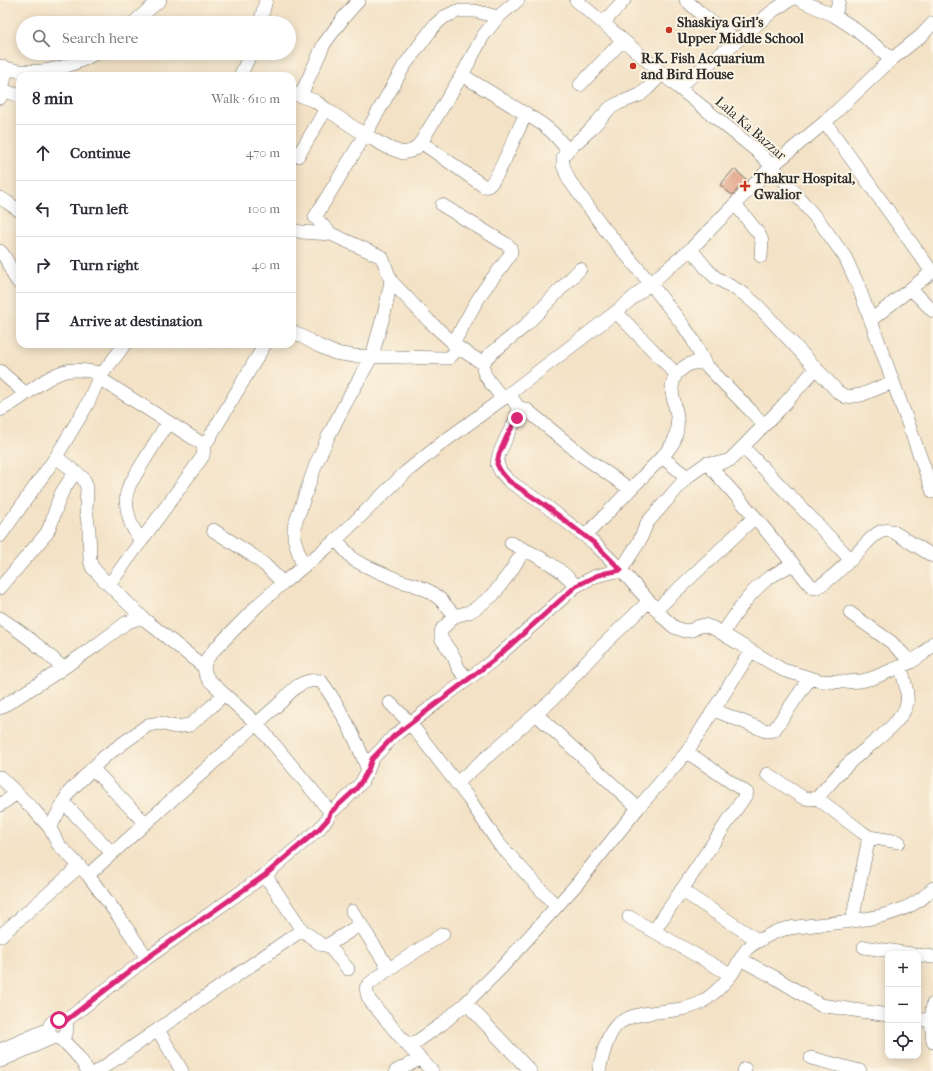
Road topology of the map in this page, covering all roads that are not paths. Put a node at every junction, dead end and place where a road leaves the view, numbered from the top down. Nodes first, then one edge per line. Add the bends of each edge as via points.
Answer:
1 (160, 0) edge
2 (266, 0) edge
3 (359, 0) edge
4 (518, 0) edge
5 (576, 0) edge
6 (624, 0) edge
7 (686, 0) edge
8 (790, 0) edge
9 (800, 0) edge
10 (839, 0) edge
11 (141, 16) edge
12 (262, 16) edge
13 (835, 16) junction
14 (498, 17) junction
15 (603, 23) junction
16 (933, 23) edge
17 (623, 40) junction
18 (737, 41) junction
19 (84, 60) edge
20 (248, 60) edge
21 (892, 60) junction
22 (3, 67) edge
23 (44, 72) edge
24 (44, 72) edge
25 (242, 72) edge
26 (662, 73) junction
27 (462, 75) junction
28 (580, 85) dead end
29 (678, 87) junction
30 (1, 94) edge
31 (296, 94) edge
32 (16, 96) edge
33 (326, 110) junction
34 (526, 113) junction
35 (826, 122) junction
36 (365, 135) junction
37 (421, 142) junction
38 (568, 150) junction
39 (298, 156) dead end
40 (772, 166) junction
41 (0, 198) edge
42 (735, 204) junction
43 (442, 205) dead end
44 (16, 208) edge
45 (296, 231) edge
46 (332, 234) junction
47 (690, 249) junction
48 (0, 251) edge
49 (761, 256) dead end
50 (580, 269) dead end
51 (933, 272) edge
52 (16, 280) edge
53 (391, 280) junction
54 (650, 283) junction
55 (911, 289) junction
56 (616, 312) junction
57 (933, 312) edge
58 (871, 320) junction
59 (296, 333) edge
60 (456, 346) junction
61 (122, 348) edge
62 (264, 348) edge
63 (372, 356) junction
64 (484, 364) junction
65 (705, 364) junction
66 (816, 368) junction
67 (0, 370) edge
68 (676, 374) junction
69 (101, 376) junction
70 (893, 382) junction
71 (26, 394) junction
72 (506, 396) junction
73 (518, 407) junction
74 (0, 410) edge
75 (168, 422) junction
76 (764, 425) junction
77 (204, 447) junction
78 (743, 447) junction
79 (662, 456) junction
80 (56, 457) junction
81 (707, 463) junction
82 (75, 472) junction
83 (687, 477) junction
84 (630, 489) junction
85 (933, 492) edge
86 (755, 517) junction
87 (213, 530) dead end
88 (0, 536) edge
89 (584, 536) junction
90 (336, 540) junction
91 (141, 542) junction
92 (511, 543) dead end
93 (524, 550) junction
94 (933, 556) edge
95 (851, 560) junction
96 (793, 564) junction
97 (303, 567) junction
98 (621, 570) junction
99 (283, 583) junction
100 (109, 585) junction
101 (576, 586) junction
102 (0, 588) edge
103 (653, 605) junction
104 (850, 613) dead end
105 (455, 616) junction
106 (0, 618) edge
107 (144, 619) junction
108 (723, 634) junction
109 (933, 643) edge
110 (751, 651) junction
111 (906, 665) junction
112 (204, 667) junction
113 (63, 668) junction
114 (810, 678) junction
115 (468, 679) junction
116 (224, 694) junction
117 (390, 703) dead end
118 (0, 708) edge
119 (714, 710) junction
120 (536, 714) junction
121 (256, 723) junction
122 (410, 723) junction
123 (687, 752) junction
124 (92, 768) junction
125 (368, 770) junction
126 (767, 774) dead end
127 (0, 777) edge
128 (457, 783) junction
129 (17, 793) junction
130 (817, 798) junction
131 (63, 802) junction
132 (0, 805) edge
133 (638, 808) junction
134 (330, 813) junction
135 (145, 824) junction
136 (50, 828) junction
137 (869, 837) junction
138 (899, 842) dead end
139 (112, 853) junction
140 (84, 870) junction
141 (265, 875) junction
142 (933, 888) edge
143 (681, 890) junction
144 (556, 906) junction
145 (352, 911) dead end
146 (629, 917) dead end
147 (852, 921) junction
148 (361, 924) junction
149 (302, 930) junction
150 (654, 931) junction
151 (443, 934) dead end
152 (0, 936) edge
153 (759, 941) junction
154 (328, 945) junction
155 (864, 947) dead end
156 (891, 951) edge
157 (921, 955) edge
158 (933, 957) edge
159 (147, 958) junction
160 (740, 959) junction
161 (348, 969) dead end
162 (389, 970) junction
163 (731, 975) junction
164 (466, 1003) junction
165 (933, 1004) edge
166 (885, 1015) edge
167 (921, 1019) edge
168 (931, 1021) junction
169 (158, 1030) junction
170 (54, 1035) junction
171 (933, 1042) edge
172 (409, 1047) junction
173 (0, 1050) edge
174 (811, 1058) dead end
175 (420, 1059) junction
176 (0, 1061) edge
177 (88, 1071) edge
178 (98, 1071) edge
179 (182, 1071) edge
180 (396, 1071) edge
181 (432, 1071) edge
182 (530, 1071) edge
183 (599, 1071) edge
184 (860, 1071) edge

1 - 11 street
2 - 12 street
3 - 31 street via 324,44
4 - 14 street
5 - 15 street, Lala Ka Bazzar
6 - 15 street
7 - 18 street
8 - 18 street
9 - 13 street
10 - 13 street
13 - 21 street via 852,26
14 - 27 street via 478,44
14 - 36 street via 475,11 458,11 434,26 404,66
15 - 17 street, Lala Ka Bazzar
16 - 21 street
17 - 26 street, Lala Ka Bazzar
17 - 28 street
18 - 29 street
19 - 24 street
20 - 25 street
21 - 35 street
22 - 23 street
22 - 30 street
26 - 29 street, Lala Ka Bazzar
26 - 38 street via 648,89 610,108
27 - 34 street
27 - 37 street
29 - 40 street, Lala Ka Bazzar
30 - 32 street
31 - 33 street via 315,100
33 - 36 street
33 - 39 street
34 - 37 street via 504,161 488,186
34 - 38 street via 552,132
35 - 40 street
35 - 51 street
36 - 37 street via 403,153 416,148
36 - 46 street via 315,217
38 - 54 street via 563,157 563,165 569,180 604,228
40 - 42 street
40 - 58 street, Lala Ka Bazzar via 822,225 845,257
41 - 44 street
42 - 47 street
42 - 49 street via 759,234 762,241
43 - 60 street via 506,244 511,252 472,309
45 - 46 street
46 - 53 street via 382,257
47 - 54 street
47 - 66 street via 716,277 758,306
48 - 52 street
50 - 64 street via 525,326 487,356
51 - 55 street
53 - 60 street
53 - 63 street
54 - 56 street
54 - 65 street via 693,340
55 - 57 street
55 - 58 street
56 - 68 street
56 - 72 street
58 - 70 street, Lala Ka Bazzar
59 - 63 street via 335,353
60 - 63 street via 449,358
60 - 64 street
61 - 69 street
62 - 77 street
63 - 97 street via 328,437 294,527 294,538
64 - 72 street via 483,370 486,375
65 - 68 street via 690,364
65 - 76 street
66 - 70 street via 846,397 861,395
66 - 76 street
67 - 71 street
68 - 79 street via 672,390 677,431 672,445
69 - 71 street via 78,370 67,371 55,374
69 - 75 street
69 - 80 street
70 - 85 street, Lala Ka Bazzar
71 - 74 street
72 - 73 street
72 - 90 street via 406,472
73 - 84 street via 527,410 584,457
73 - 89 street via 517,418 499,454 497,464 501,472 509,481
75 - 77 street
75 - 91 street via 138,468 126,497 130,524
76 - 78 street
77 - 91 street via 203,456
78 - 81 street via 730,460
78 - 95 street
79 - 83 street
79 - 84 street
80 - 82 street
80 - 88 street
81 - 83 street
81 - 86 street
82 - 100 street via 83,478 87,488 86,510 92,567
82 - 102 street via 62,492 47,533
83 - 98 street via 647,523 639,542
84 - 89 street
86 - 96 street
86 - 103 street
87 - 99 street via 252,555
89 - 98 street
90 - 97 street
90 - 105 street via 354,560 429,591
91 - 100 street
92 - 93 street
93 - 101 street via 554,565
93 - 105 street via 493,595 469,612
94 - 95 street via 892,531 885,530 871,538
95 - 96 street via 815,588
96 - 108 street via 765,581 749,597
97 - 99 street
98 - 101 street via 596,576
98 - 103 street
99 - 112 street via 214,650
100 - 107 street
101 - 115 street via 495,659
103 - 108 street via 674,627 692,630 704,625
103 - 120 street via 595,653
104 - 111 street via 891,642
105 - 115 street via 442,629 441,638 458,668
106 - 113 street via 22,632
107 - 112 street
107 - 113 street via 126,623
108 - 110 street
109 - 111 street via 923,654
110 - 114 street via 783,670
110 - 119 street
111 - 114 street via 862,682 820,681
111 - 130 street via 907,703 903,713 847,765
112 - 116 street via 209,680
113 - 118 street
114 - 119 street via 774,730 766,731
115 - 122 street
116 - 121 street
116 - 124 street via 190,725 148,725
117 - 122 street
119 - 123 street
120 - 128 street
120 - 133 street
121 - 125 street via 304,682 321,681 349,726
121 - 134 street
121 - 135 street
122 - 125 street via 372,759
122 - 128 street
123 - 133 street
123 - 143 street via 747,793
124 - 131 street
124 - 135 street
125 - 134 street via 356,789
126 - 130 street via 802,797
127 - 129 street
128 - 144 street via 498,844
129 - 132 street
129 - 136 street
130 - 137 street
131 - 136 street
131 - 139 street
133 - 144 street
134 - 141 street via 319,829
135 - 139 street
136 - 140 street via 58,844
137 - 138 street
137 - 147 street
139 - 140 street
140 - 152 street
140 - 159 street
141 - 149 street
141 - 159 street
142 - 147 street via 919,901 880,916
143 - 150 street
143 - 153 street
144 - 164 street
145 - 148 street
146 - 150 street
147 - 153 street via 793,928 773,933
148 - 154 street
148 - 162 street
149 - 154 street via 322,945
149 - 169 street
150 - 163 street
151 - 162 street
153 - 160 street via 748,948
154 - 161 street
155 - 156 street
157 - 158 street
159 - 170 street via 64,1022 56,1020 50,1024
160 - 163 street
160 - 166 street via 820,1005
162 - 172 street via 369,984 366,993
163 - 183 street via 713,994 701,1002 686,1008 629,1017 617,1024 611,1032
164 - 172 street
164 - 182 street
165 - 168 street
167 - 168 street
168 - 171 street
169 - 178 street
169 - 179 street
170 - 173 street
170 - 176 street
170 - 177 street via 73,1050
172 - 175 street
174 - 184 street
175 - 180 street
175 - 181 street

